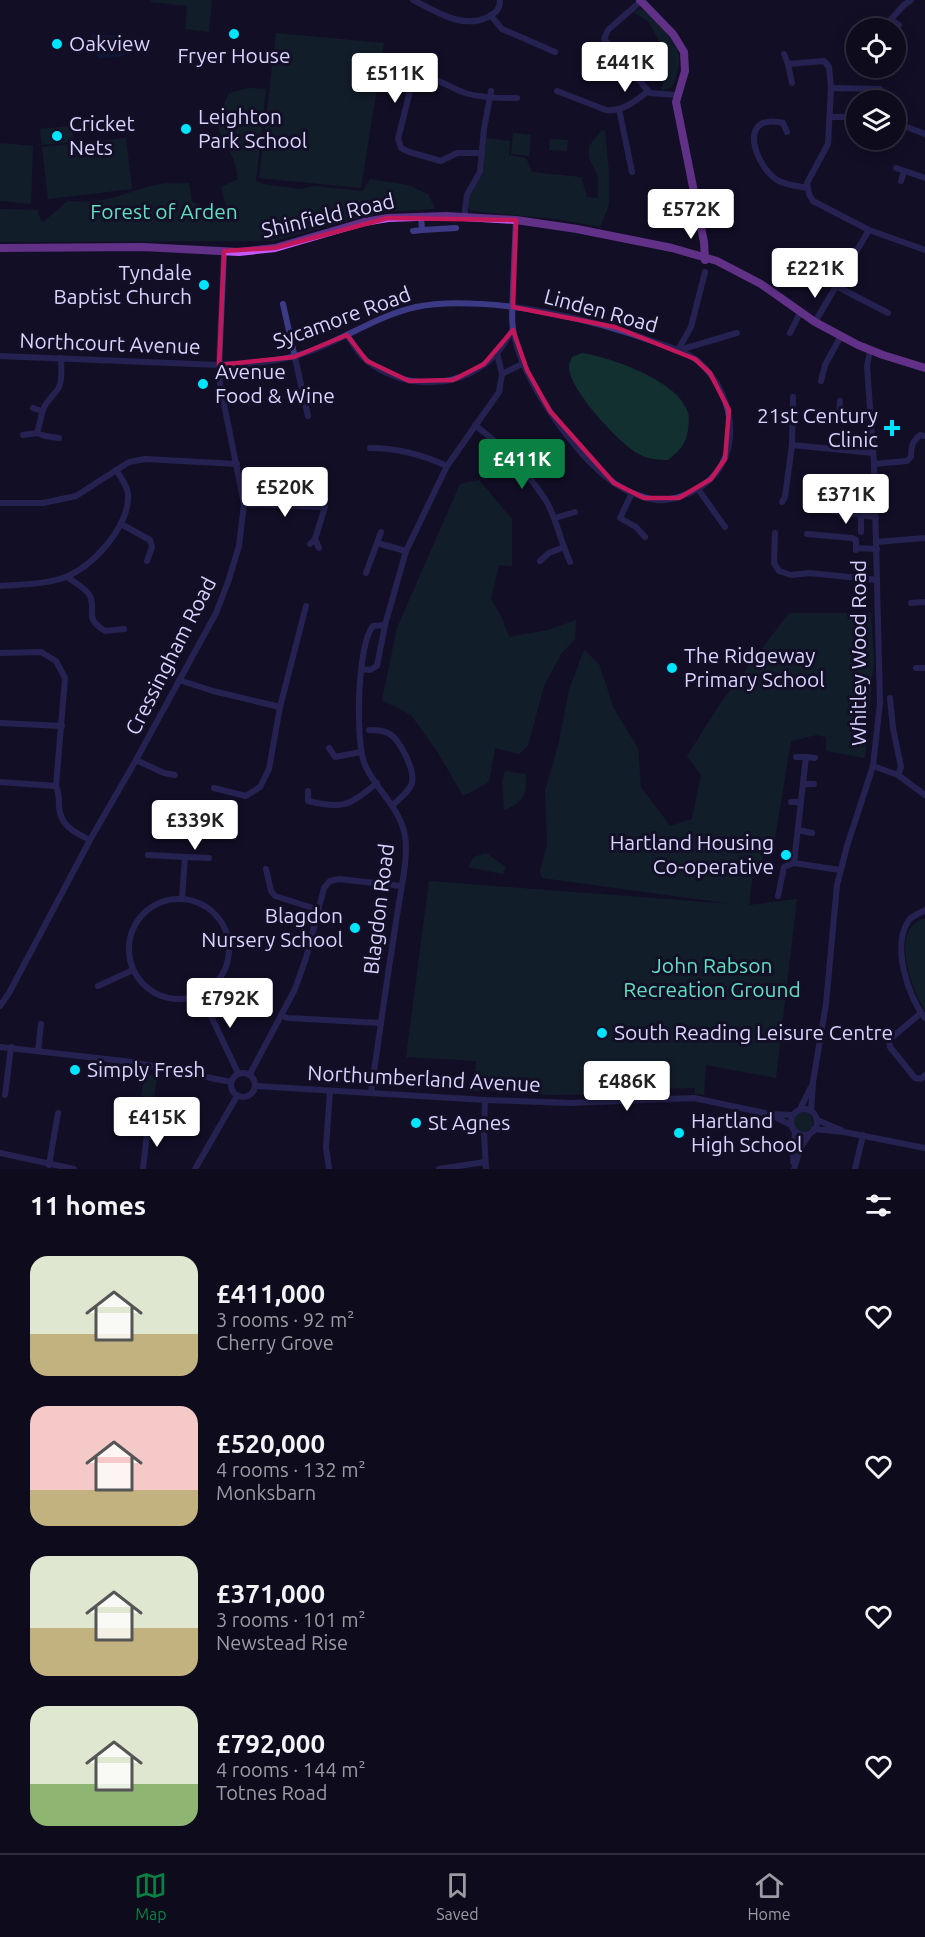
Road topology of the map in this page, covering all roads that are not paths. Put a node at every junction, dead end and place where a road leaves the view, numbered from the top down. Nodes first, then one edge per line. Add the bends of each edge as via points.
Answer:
1 (413, 0) edge
2 (500, 0) edge
3 (640, 0) edge
4 (911, 0) edge
5 (902, 2) edge
6 (491, 16) junction
7 (892, 18) edge
8 (555, 52) dead end
9 (784, 54) dead end
10 (788, 64) junction
11 (792, 83) dead end
12 (831, 88) junction
13 (881, 90) edge
14 (557, 91) dead end
15 (648, 91) junction
16 (491, 94) junction
17 (677, 95) junction
18 (517, 98) dead end
19 (620, 109) junction
20 (830, 117) junction
21 (846, 117) edge
22 (906, 127) edge
23 (787, 132) dead end
24 (925, 134) edge
25 (482, 153) junction
26 (896, 168) dead end
27 (904, 171) junction
28 (632, 172) dead end
29 (925, 178) edge
30 (901, 181) dead end
31 (807, 188) junction
32 (421, 216) junction
33 (464, 217) junction
34 (516, 220) junction
35 (456, 228) dead end
36 (422, 230) junction
37 (869, 230) junction
38 (412, 231) dead end
39 (0, 248) edge
40 (925, 250) edge
41 (224, 251) junction
42 (705, 259) junction
43 (705, 272) dead end
44 (836, 286) junction
45 (283, 304) dead end
46 (513, 307) junction
47 (800, 313) junction
48 (888, 313) dead end
49 (815, 322) junction
50 (513, 330) junction
51 (737, 333) dead end
52 (790, 333) dead end
53 (347, 335) junction
54 (841, 336) junction
55 (678, 350) junction
56 (870, 351) junction
57 (497, 353) junction
58 (0, 356) edge
59 (294, 357) junction
60 (61, 358) junction
61 (524, 363) junction
62 (219, 364) junction
63 (925, 368) edge
64 (502, 374) junction
65 (821, 381) dead end
66 (793, 398) dead end
67 (840, 401) dead end
68 (33, 408) dead end
69 (42, 411) junction
70 (308, 416) dead end
71 (871, 416) junction
72 (475, 425) junction
73 (37, 433) junction
74 (22, 435) dead end
75 (925, 436) edge
76 (59, 438) dead end
77 (792, 445) junction
78 (370, 448) dead end
79 (873, 453) junction
80 (237, 464) junction
81 (874, 464) junction
82 (447, 466) junction
83 (116, 470) junction
84 (861, 483) dead end
85 (698, 489) junction
86 (632, 493) junction
87 (821, 498) dead end
88 (782, 502) dead end
89 (0, 503) edge
90 (244, 504) junction
91 (575, 512) dead end
92 (860, 516) junction
93 (876, 517) junction
94 (555, 518) junction
95 (121, 524) junction
96 (725, 528) dead end
97 (381, 532) dead end
98 (861, 532) dead end
99 (775, 533) dead end
100 (807, 534) dead end
101 (645, 537) dead end
102 (925, 538) edge
103 (876, 542) junction
104 (377, 543) junction
105 (564, 547) junction
106 (319, 548) dead end
107 (877, 549) junction
108 (406, 551) junction
109 (147, 561) dead end
110 (540, 561) dead end
111 (570, 562) dead end
112 (366, 573) dead end
113 (67, 577) junction
114 (877, 580) junction
115 (0, 586) edge
116 (925, 602) edge
117 (911, 603) dead end
118 (306, 606) dead end
119 (385, 625) junction
120 (124, 629) dead end
121 (0, 653) edge
122 (916, 668) dead end
123 (925, 668) edge
124 (362, 669) junction
125 (179, 680) junction
126 (890, 698) dead end
127 (280, 707) junction
128 (0, 723) edge
129 (62, 726) junction
130 (369, 730) dead end
131 (329, 748) dead end
132 (361, 752) junction
133 (796, 757) dead end
134 (806, 757) junction
135 (814, 758) dead end
136 (136, 760) junction
137 (873, 766) junction
138 (175, 775) dead end
139 (898, 775) junction
140 (0, 782) edge
141 (376, 783) junction
142 (803, 784) junction
143 (814, 784) dead end
144 (56, 786) junction
145 (214, 788) dead end
146 (308, 791) dead end
147 (925, 795) edge
148 (791, 802) dead end
149 (801, 802) junction
150 (393, 805) junction
151 (798, 830) junction
152 (812, 833) dead end
153 (90, 840) junction
154 (148, 855) dead end
155 (185, 857) junction
156 (209, 858) dead end
157 (794, 863) junction
158 (266, 869) dead end
159 (840, 870) junction
160 (401, 886) junction
161 (778, 896) dead end
162 (182, 899) junction
163 (319, 910) junction
164 (925, 910) edge
165 (133, 970) junction
166 (98, 986) dead end
167 (201, 995) junction
168 (0, 1006) edge
169 (282, 1016) junction
170 (923, 1016) edge
171 (381, 1023) junction
172 (41, 1024) dead end
173 (0, 1047) edge
174 (11, 1047) junction
175 (38, 1051) junction
176 (8, 1071) junction
177 (16, 1072) dead end
178 (238, 1074) junction
179 (250, 1074) junction
180 (925, 1075) edge
181 (231, 1082) junction
182 (813, 1082) junction
183 (256, 1086) junction
184 (5, 1091) edge
185 (330, 1091) junction
186 (371, 1093) junction
187 (237, 1096) junction
188 (485, 1100) junction
189 (801, 1110) junction
190 (811, 1111) junction
191 (57, 1113) dead end
192 (770, 1114) junction
193 (793, 1114) junction
194 (817, 1120) junction
195 (148, 1123) dead end
196 (791, 1125) junction
197 (795, 1132) junction
198 (812, 1132) junction
199 (844, 1132) junction
200 (863, 1136) junction
201 (925, 1148) edge
202 (0, 1153) edge
203 (49, 1165) junction
204 (486, 1166) edge
205 (74, 1169) edge
206 (143, 1169) edge
207 (195, 1169) edge
208 (329, 1169) edge
209 (439, 1169) edge
210 (793, 1169) edge
211 (855, 1169) edge

1 - 6 street via 469,23
2 - 6 street via 499,8
3 - 15 street via 604,36
3 - 17 main road via 673,34 684,52 685,71
4 - 5 street
5 - 7 street
6 - 8 street via 502,28
9 - 10 street
10 - 11 street
10 - 12 street via 824,61 829,67
12 - 13 street
12 - 20 street
14 - 19 street via 606,110
15 - 17 street
15 - 19 street
16 - 18 street via 509,101
16 - 25 street
16 - 25 street via 465,93 437,81 416,80 409,89 398,140 404,150 433,160 441,161 457,153
17 - 42 main road
19 - 28 street via 625,159
20 - 21 street
20 - 31 street via 828,144
22 - 24 street
23 - 31 street via 783,123 767,122 755,128 760,161 779,181
25 - 33 street via 480,172 467,195
26 - 27 street
27 - 29 street
27 - 30 street
31 - 37 street via 813,201
32 - 33 main road, Shinfield Road
32 - 36 street
32 - 41 main road, Shinfield Road via 364,222 265,250
33 - 34 main road, Shinfield Road
34 - 42 main road, Shinfield Road via 577,229
34 - 46 street
35 - 36 street
36 - 38 street
37 - 40 street
37 - 44 street
39 - 41 main road, Shinfield Road
41 - 62 street, Cressingham Road
42 - 47 main road, Shinfield Road via 742,273
43 - 55 street via 690,327
44 - 48 street
44 - 49 street
45 - 59 street
46 - 50 street, Linden Road
46 - 53 street, Sycamore Road via 416,307
46 - 55 street, Linden Road via 615,327
47 - 49 main road, Shinfield Road
47 - 52 street
49 - 54 main road, Shinfield Road
50 - 57 street
50 - 61 street, Linden Road
51 - 55 street
53 - 57 street via 367,361 409,381 453,380 471,373
53 - 59 street, Sycamore Road
54 - 56 main road, Shinfield Road
54 - 65 street
55 - 85 street, Linden Road via 710,373 729,410 731,434 725,459
56 - 63 main road, Shinfield Road
56 - 71 street, Whitley Wood Road via 867,366
57 - 64 street
58 - 60 street, Northcourt Avenue
59 - 62 street, Sycamore Road
59 - 70 street
60 - 62 street, Northcourt Avenue
60 - 69 street via 59,388
61 - 64 street
61 - 86 street, Linden Road via 568,436 614,483
62 - 80 street, Cressingham Road via 226,423
64 - 72 street, Blagdon Road via 499,392
66 - 77 street
67 - 71 street via 839,413
68 - 69 street
69 - 73 street
71 - 79 street, Whitley Wood Road
72 - 82 street, Blagdon Road
72 - 94 street via 529,479
73 - 74 street
73 - 76 street
75 - 81 street via 913,441 911,457 906,461
77 - 79 street
77 - 88 street
78 - 82 street via 394,448 427,456
79 - 81 street, Whitley Wood Road
80 - 83 street via 145,459
80 - 90 street, Cressingham Road
81 - 93 street, Whitley Wood Road
82 - 108 street, Blagdon Road
83 - 89 street via 96,485 62,500
83 - 95 street via 128,492
84 - 92 street
85 - 86 street, Linden Road via 679,498 661,500
85 - 96 street
86 - 101 street via 619,519 636,527
87 - 92 street via 828,510
90 - 106 street via 325,507 313,542
90 - 125 street, Cressingham Road via 239,546 228,582 216,613
91 - 94 street
92 - 93 street
92 - 98 street
93 - 103 street, Whitley Wood Road
94 - 105 street
95 - 109 street via 150,540
95 - 113 street via 100,551
97 - 104 street
99 - 114 street via 774,563 779,571
100 - 107 street, Whitley Wood Road via 852,538 856,540 856,549
102 - 103 street
103 - 107 street, Whitley Wood Road
104 - 108 street
104 - 112 street
105 - 110 street
105 - 111 street
107 - 114 street, Whitley Wood Road
108 - 119 street, Blagdon Road
113 - 115 street
113 - 120 street via 90,597 96,625 105,631
114 - 137 street, Whitley Wood Road via 880,703
116 - 117 street
118 - 127 street
119 - 124 street, Blagdon Road via 369,632
119 - 124 street, Blagdon Road via 377,666
121 - 129 street via 41,652 56,661 65,678
122 - 123 street
124 - 132 street, Blagdon Road
125 - 127 street
125 - 136 street, Cressingham Road
126 - 139 street, Whitley Wood Road via 901,768
127 - 145 street via 269,769 260,787 246,796
128 - 129 street
129 - 144 street
130 - 150 street via 389,733 399,744 412,774 412,784
131 - 132 street via 335,761
132 - 141 street, Blagdon Road
133 - 134 street
134 - 135 street
134 - 142 street
136 - 138 street
136 - 153 street, Cressingham Road
137 - 139 street, Whitley Wood Road
137 - 159 street
139 - 147 street, Whitley Wood Road
140 - 144 street
141 - 146 street via 342,806 306,804
141 - 150 street, Blagdon Road
142 - 143 street
142 - 149 street
144 - 153 street via 59,815 64,824
148 - 149 street
149 - 151 street
150 - 160 street, Blagdon Road via 406,837
151 - 152 street
151 - 157 street
153 - 168 street, Cressingham Road
154 - 155 street
155 - 156 street
155 - 162 street
157 - 159 street
157 - 161 street via 784,867
158 - 163 street via 275,896
159 - 182 street
160 - 163 street via 330,880
160 - 171 street, Blagdon Road
162 - 165 street via 156,905 139,920 130,938
162 - 167 street via 212,911 229,939 230,955 225,969 216,985
163 - 169 street via 306,958
164 - 170 street via 909,919 902,953 907,984
165 - 166 street
165 - 167 street via 139,980 161,997 175,1000
167 - 178 street
169 - 171 street
169 - 179 street
170 - 180 street via 889,1040 890,1047 915,1078
171 - 186 street, Blagdon Road
172 - 175 street
173 - 174 street
174 - 175 street
174 - 176 street
175 - 181 street via 132,1062
176 - 177 street
176 - 184 street
178 - 179 street
178 - 181 street
179 - 183 street
181 - 187 street
182 - 189 street
182 - 190 street
183 - 185 street, Northumberland Avenue
183 - 187 street via 249,1096
185 - 186 street, Northumberland Avenue
185 - 208 street via 326,1147
186 - 188 street, Northumberland Avenue
187 - 207 street
188 - 192 street, Northumberland Avenue via 571,1103 694,1098
188 - 204 street
189 - 190 street
189 - 193 street
190 - 194 street
191 - 203 street
192 - 193 street, Northumberland Avenue
192 - 196 street, Northumberland Avenue
193 - 196 street
194 - 198 street
194 - 199 street
195 - 206 street
196 - 197 street
197 - 198 street via 803,1136
197 - 210 street
198 - 199 street
198 - 210 street
199 - 200 street
200 - 201 street
200 - 211 street
202 - 203 street
203 - 205 street
204 - 209 street

